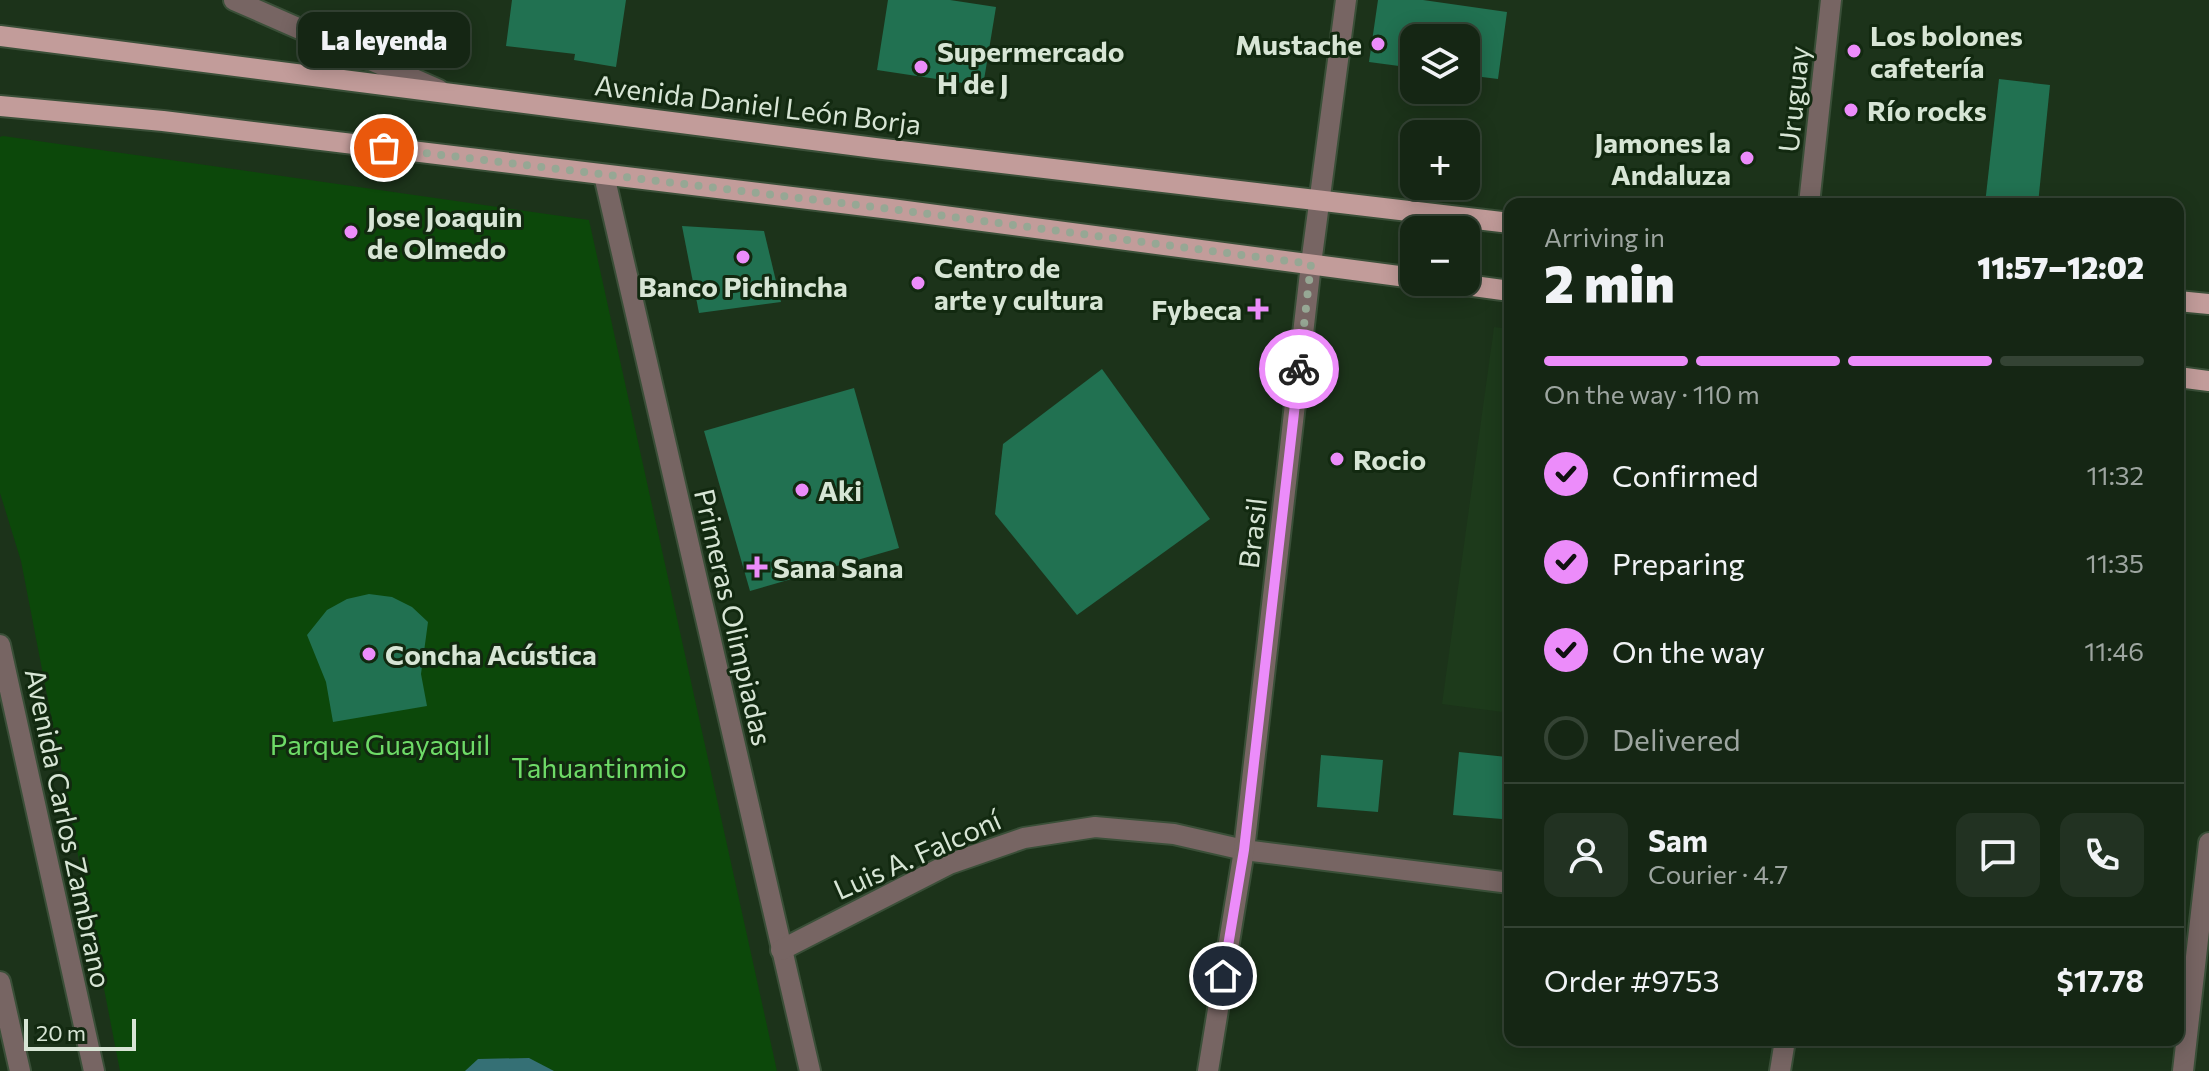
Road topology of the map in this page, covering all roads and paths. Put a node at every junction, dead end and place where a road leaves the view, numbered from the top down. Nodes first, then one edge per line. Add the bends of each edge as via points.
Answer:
1 (234, 0) edge
2 (1346, 0) edge
3 (1831, 0) edge
4 (0, 36) edge
5 (443, 91) junction
6 (0, 106) edge
7 (604, 175) junction
8 (1810, 198) edge
9 (1320, 201) junction
10 (1504, 222) edge
11 (1311, 264) junction
12 (1400, 276) edge
13 (1480, 287) edge
14 (1504, 290) edge
15 (2184, 302) edge
16 (2209, 304) edge
17 (2184, 378) edge
18 (2209, 381) edge
19 (0, 645) edge
20 (2209, 843) edge
21 (1244, 850) junction
22 (1504, 882) edge
23 (781, 950) junction
24 (0, 982) edge
25 (1784, 1046) edge
26 (20, 1071) edge
27 (94, 1071) edge
28 (810, 1071) edge
29 (1208, 1071) edge
30 (1780, 1071) edge
31 (2183, 1071) edge

1 - 5 street
2 - 9 street, Brasil
3 - 8 street, Uruguay
4 - 5 main road, Avenida Daniel León Borja
5 - 9 main road, Avenida Daniel León Borja
6 - 7 main road
7 - 11 main road
7 - 23 street, Primeras Olimpiadas
9 - 10 main road, Avenida Daniel León Borja
9 - 11 street, Brasil
11 - 12 main road
11 - 21 street, Brasil
13 - 14 main road
15 - 16 main road
17 - 18 main road
19 - 27 street, Avenida Carlos Zambrano
20 - 31 street
21 - 22 street, Luis A. Falconí
21 - 23 street, Luis A. Falconí via 1174,834 1095,827 1024,838 949,864
21 - 29 street, Brasil
23 - 28 street, Primeras Olimpiadas
24 - 26 street
25 - 30 street

